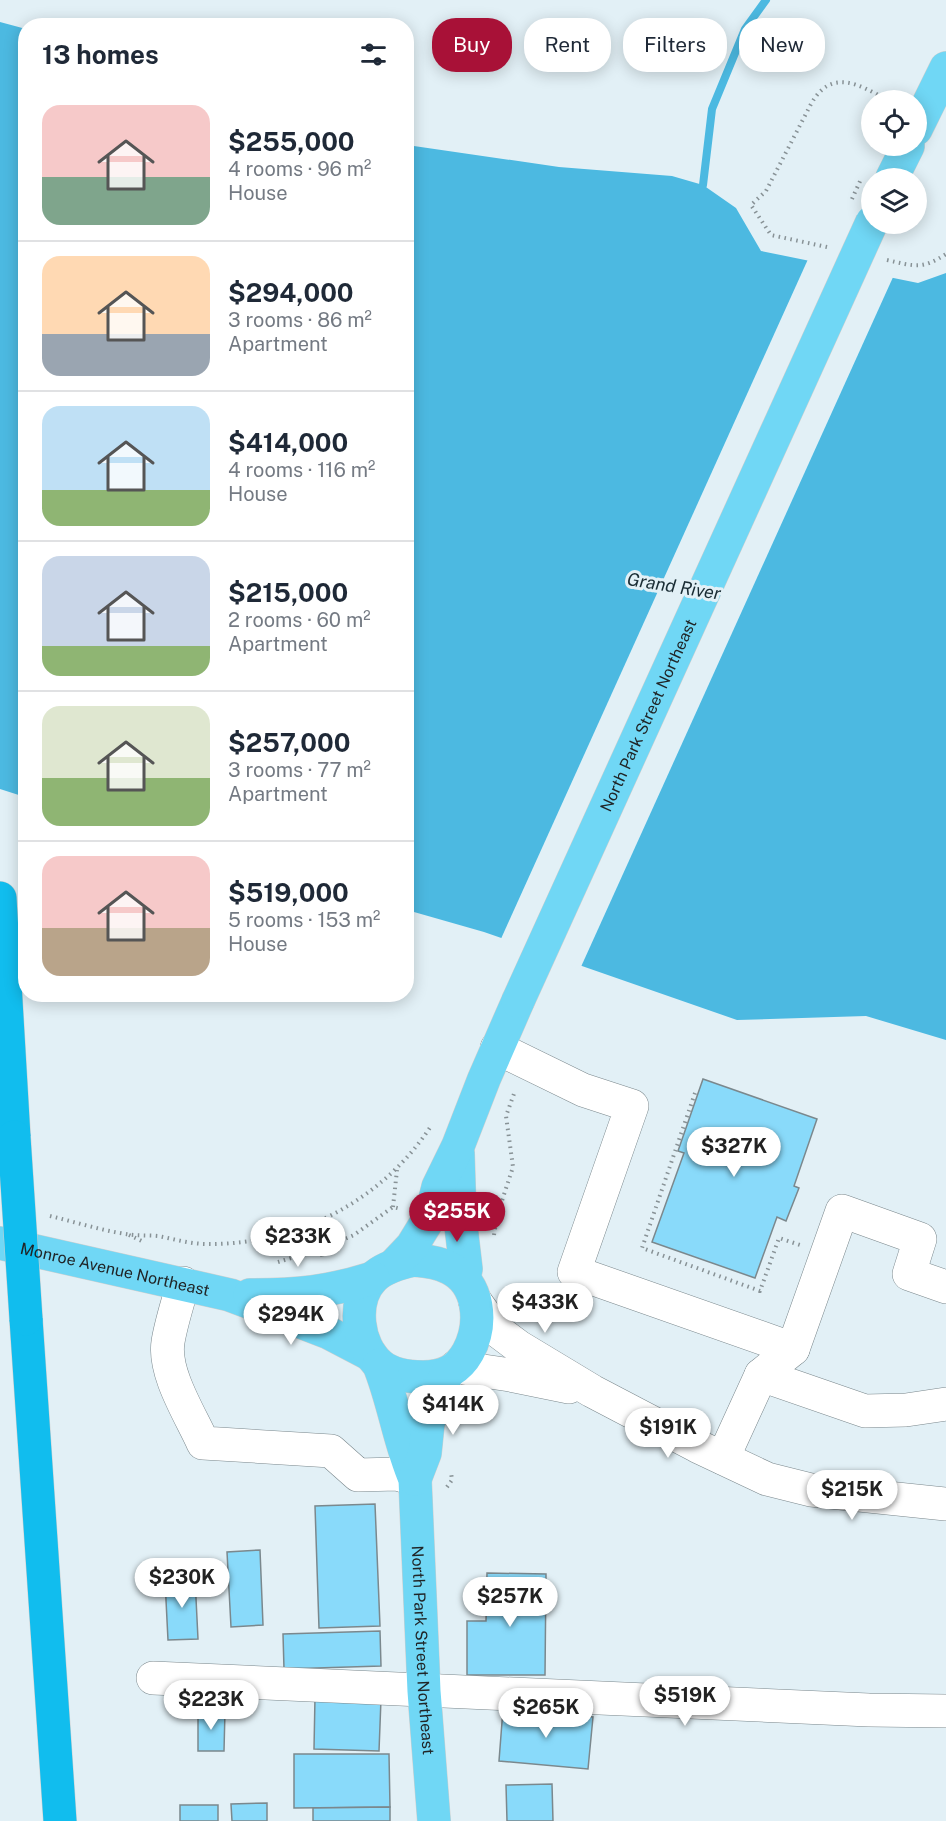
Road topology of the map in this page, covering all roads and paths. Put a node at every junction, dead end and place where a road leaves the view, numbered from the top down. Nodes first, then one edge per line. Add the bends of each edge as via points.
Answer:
1 (946, 68) edge
2 (867, 90) edge
3 (927, 107) edge
4 (867, 234) edge
5 (837, 249) dead end
6 (946, 254) edge
7 (881, 259) dead end
8 (0, 898) edge
9 (497, 1048) junction
10 (695, 1093) dead end
11 (506, 1116) dead end
12 (432, 1125) dead end
13 (458, 1146) junction
14 (397, 1169) junction
15 (46, 1214) dead end
16 (497, 1216) dead end
17 (779, 1238) dead end
18 (0, 1243) edge
19 (276, 1262) dead end
20 (384, 1271) junction
21 (183, 1283) junction
22 (946, 1287) edge
23 (469, 1290) junction
24 (230, 1295) junction
25 (792, 1349) junction
26 (375, 1360) junction
27 (451, 1371) junction
28 (761, 1375) junction
29 (592, 1391) junction
30 (946, 1404) edge
31 (723, 1458) junction
32 (415, 1479) junction
33 (946, 1504) edge
34 (153, 1678) dead end
35 (424, 1691) junction
36 (946, 1711) edge
37 (60, 1821) edge
38 (434, 1821) edge

1 - 3 main road
2 - 5 path via 851,84 824,86 765,191 751,205 771,236
4 - 9 main road, North Park Street Northeast, bridge
6 - 7 path via 928,265
8 - 37 highway, bridge
9 - 13 main road, North Park Street Northeast
9 - 25 street via 583,1090 632,1106 574,1272
10 - 17 path via 642,1248 760,1290
11 - 16 path via 513,1167
12 - 14 path
13 - 20 main road, North Park Street Northeast via 438,1187 430,1215 412,1246
13 - 23 main road, North Park Street Northeast via 460,1218
14 - 15 path via 340,1212 277,1237 242,1243 205,1244 126,1234
14 - 19 path via 393,1208 354,1235
18 - 21 main road, Monroe Avenue Northeast
20 - 23 main road via 414,1260 433,1262 450,1268
20 - 24 main road, Monroe Avenue Northeast via 328,1291
20 - 26 main road via 366,1290 360,1306 359,1324
21 - 24 main road, Monroe Avenue Northeast
21 - 32 street via 167,1344 168,1358 170,1372 203,1443 331,1451 358,1475 397,1474
22 - 25 street via 909,1274 920,1239 842,1211
23 - 27 main road via 478,1316 474,1338 467,1354
23 - 29 street via 495,1329
24 - 26 main road, Monroe Avenue Northeast via 327,1332
25 - 28 street
26 - 27 main road via 390,1371 411,1377 432,1377
26 - 32 main road, North Park Street Northeast
27 - 29 street via 510,1375
27 - 32 main road, North Park Street Northeast via 437,1393 425,1453
28 - 30 street via 865,1410 906,1410
28 - 31 street
29 - 31 street
31 - 33 street via 767,1479 811,1490
32 - 35 main road, North Park Street Northeast
34 - 35 street
35 - 36 street
35 - 38 main road, North Park Street Northeast

